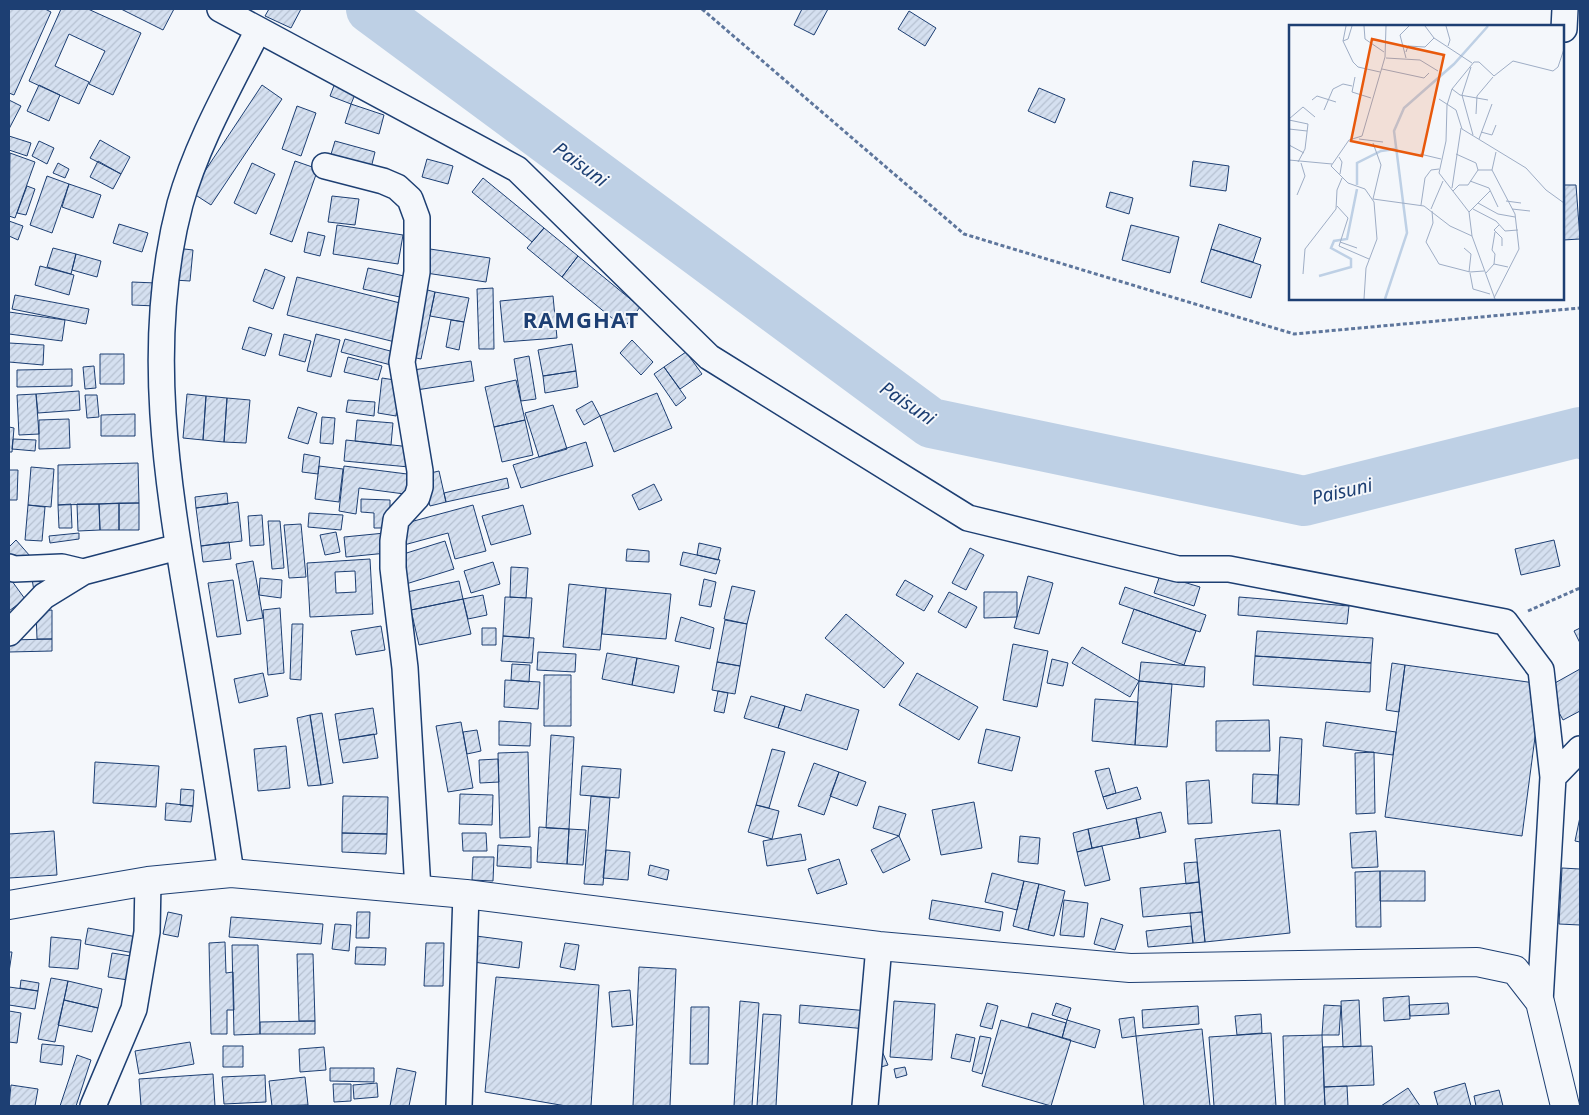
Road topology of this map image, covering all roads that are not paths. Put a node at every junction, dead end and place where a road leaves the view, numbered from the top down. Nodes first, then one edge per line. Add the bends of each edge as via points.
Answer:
1 (220, 9) edge
2 (258, 30) junction
3 (326, 166) dead end
4 (178, 546) junction
5 (9, 567) edge
6 (83, 572) junction
7 (9, 634) edge
8 (1580, 749) edge
9 (1553, 777) junction
10 (231, 873) junction
11 (148, 881) junction
12 (418, 890) junction
13 (466, 894) junction
14 (9, 905) edge
15 (879, 946) junction
16 (1540, 1002) junction
17 (93, 1106) edge
18 (459, 1106) edge
19 (865, 1106) edge
20 (1565, 1106) edge

1 - 2 street
2 - 4 street via 194,160 169,254 160,332 161,399 164,455
2 - 9 street via 517,169 708,357 968,518 1178,569 1229,569 1505,622 1541,670
3 - 12 street via 397,187 410,199 417,218 417,272 402,362 420,487 411,505 396,520 393,568 405,668
4 - 6 street
4 - 10 street
5 - 6 street via 62,567
6 - 7 street via 44,596
8 - 9 street
9 - 16 street
10 - 11 highway
10 - 12 highway
11 - 14 highway
11 - 17 street via 147,932 134,1009
12 - 13 highway
13 - 15 highway
13 - 18 street
15 - 16 highway via 1130,968 1477,962 1515,970
15 - 19 street
16 - 20 highway

